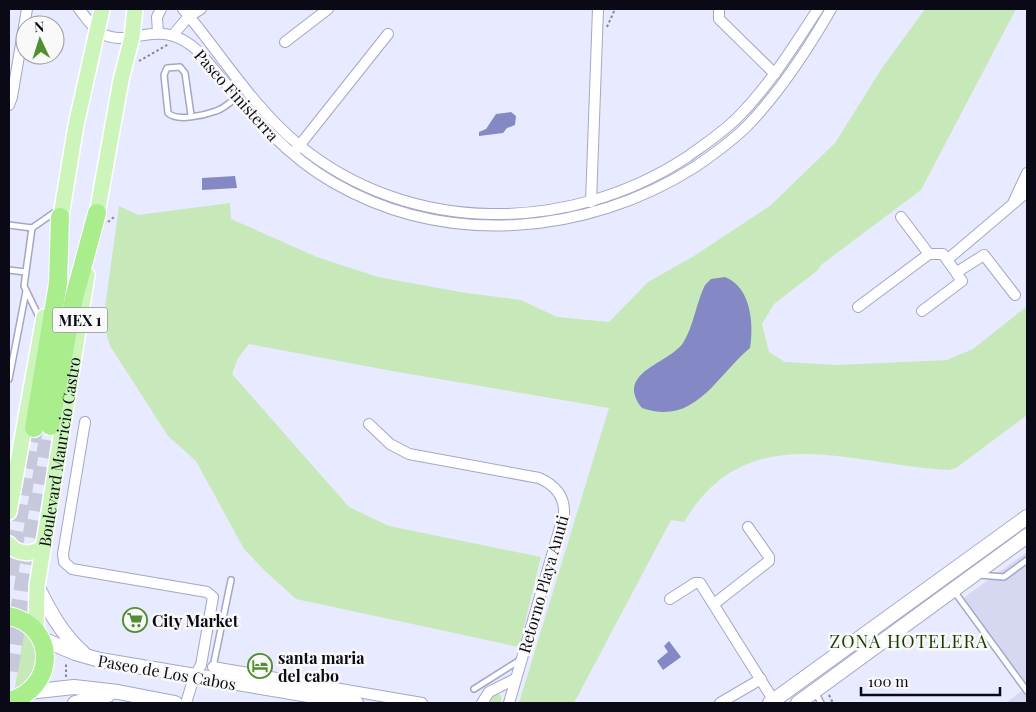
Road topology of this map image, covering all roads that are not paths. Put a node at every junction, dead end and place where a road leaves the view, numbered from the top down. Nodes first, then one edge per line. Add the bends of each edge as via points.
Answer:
1 (27, 9) edge
2 (79, 9) edge
3 (102, 9) edge
4 (135, 9) edge
5 (161, 9) edge
6 (201, 9) edge
7 (598, 9) edge
8 (719, 9) edge
9 (818, 9) edge
10 (831, 9) edge
11 (325, 10) edge
12 (186, 12) edge
13 (98, 31) junction
14 (158, 33) junction
15 (388, 34) dead end
16 (173, 35) junction
17 (132, 37) junction
18 (285, 42) dead end
19 (775, 74) junction
20 (237, 97) junction
21 (9, 105) edge
22 (192, 115) junction
23 (740, 115) junction
24 (749, 124) junction
25 (296, 150) junction
26 (1027, 173) edge
27 (336, 178) junction
28 (64, 188) junction
29 (1027, 192) edge
30 (591, 202) junction
31 (1013, 202) junction
32 (97, 213) junction
33 (60, 217) junction
34 (901, 218) dead end
35 (9, 224) edge
36 (32, 228) junction
37 (930, 254) junction
38 (948, 258) junction
39 (9, 270) edge
40 (25, 272) junction
41 (957, 272) junction
42 (26, 291) junction
43 (1015, 295) dead end
44 (858, 307) dead end
45 (922, 311) dead end
46 (42, 329) junction
47 (9, 379) edge
48 (85, 422) dead end
49 (369, 424) dead end
50 (9, 512) edge
51 (1027, 517) edge
52 (748, 527) dead end
53 (1027, 536) edge
54 (9, 544) edge
55 (44, 547) junction
56 (1027, 560) edge
57 (974, 574) junction
58 (231, 580) dead end
59 (948, 584) junction
60 (37, 586) junction
61 (670, 599) dead end
62 (927, 599) junction
63 (714, 604) junction
64 (9, 616) edge
65 (38, 635) junction
66 (90, 658) junction
67 (521, 660) junction
68 (212, 674) junction
69 (194, 678) junction
70 (515, 679) junction
71 (761, 679) junction
72 (474, 689) dead end
73 (1027, 691) edge
74 (118, 692) junction
75 (821, 696) edge
76 (27, 698) edge
77 (321, 700) edge
78 (9, 701) edge
79 (772, 702) edge
80 (74, 703) edge
81 (175, 703) edge
82 (186, 703) edge
83 (356, 703) edge
84 (422, 703) edge
85 (482, 703) edge
86 (510, 703) edge
87 (720, 703) edge
88 (798, 703) edge

1 - 21 street
2 - 13 street
3 - 13 main road, Boulevard Mauricio Castro / MEX 1
4 - 17 main road, Boulevard Mauricio Castro / MEX 1
5 - 14 street via 157,17
6 - 12 street
7 - 30 street
8 - 19 street via 719,19
9 - 19 street, Paseo Finisterra
10 - 24 street, Paseo Finisterra via 784,82
11 - 18 street
12 - 16 street
12 - 25 street, Paseo Finisterra via 249,96
13 - 17 street, Paseo Finisterra via 116,37
13 - 28 main road, Boulevard Mauricio Castro / MEX 1
14 - 16 street, Paseo Finisterra
14 - 17 street, Paseo Finisterra
15 - 25 street
16 - 20 street, Paseo Finisterra via 200,53
17 - 32 main road, Boulevard Mauricio Castro / MEX 1
19 - 23 street, Paseo Finisterra
20 - 22 lane via 218,111
20 - 25 street, Paseo Finisterra via 266,129
22 - 22 lane via 185,73 180,67 167,68 164,76 168,113 176,118
23 - 24 street
23 - 30 street, Paseo Finisterra via 703,146 652,178
24 - 27 street, Paseo Finisterra via 675,180 619,206 563,221 488,226 449,223 377,204
25 - 27 street, Paseo Finisterra
26 - 31 street
27 - 30 street, Paseo Finisterra via 401,200 484,215 530,213
28 - 33 main road, Boulevard Mauricio Castro / MEX 1
28 - 36 lane via 58,209
29 - 31 street
31 - 38 street
32 - 33 highway, Boulevard Mauricio Castro via 42,427 58,283
32 - 55 main road, Boulevard Mauricio Castro / MEX 1
33 - 46 main road, Boulevard Mauricio Castro / MEX 1
34 - 37 street
35 - 36 lane
36 - 40 lane
37 - 38 street via 939,253
37 - 44 street
38 - 41 street
39 - 40 lane
40 - 42 lane
41 - 43 street via 984,255
41 - 45 street via 961,283
42 - 46 lane
42 - 47 lane
46 - 50 main road, Boulevard Mauricio Castro / MEX 1
48 - 69 street via 64,562 72,569 209,593 212,608 201,665
49 - 67 street, Retorno Playa Anuti via 390,444 409,454 539,478 560,494 564,514
51 - 59 main road
52 - 63 street via 769,561
53 - 57 main road
54 - 55 main road via 18,552 26,553
55 - 60 main road, Boulevard Mauricio Castro / MEX 1
56 - 57 lane via 1000,578
57 - 59 main road
58 - 68 lane
59 - 62 main road
59 - 73 lane
60 - 65 main road, Boulevard Mauricio Castro / MEX 1
60 - 66 main road via 56,624 68,640
61 - 63 street via 699,582
62 - 75 main road
62 - 79 main road
63 - 71 street
64 - 65 highway via 24,622
65 - 66 main road, Paseo de Los Cabos
65 - 76 highway via 45,653 44,667
66 - 69 main road, Paseo de Los Cabos
67 - 70 street, Retorno Playa Anuti
67 - 72 lane
68 - 69 main road, Paseo de Los Cabos
68 - 77 main road, Paseo de Los Cabos
68 - 84 street
69 - 82 street
70 - 85 street via 489,692
70 - 86 street, Retorno Playa Anuti
71 - 79 street
71 - 87 street
74 - 76 main road, Paseo de Los Cabos via 74,687
74 - 80 main road
74 - 81 main road, Paseo de Los Cabos
75 - 88 main road
76 - 78 highway
77 - 83 main road, Paseo de Los Cabos

